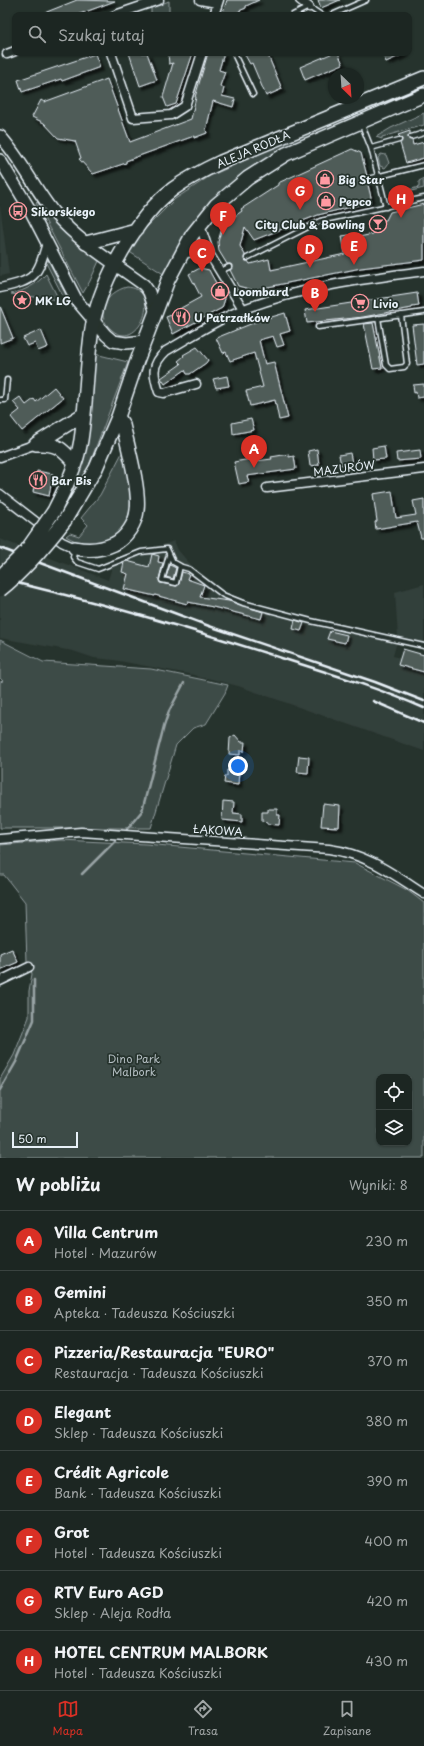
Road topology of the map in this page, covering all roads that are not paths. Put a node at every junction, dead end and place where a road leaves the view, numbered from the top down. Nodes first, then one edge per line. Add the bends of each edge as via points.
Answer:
1 (159, 0) edge
2 (200, 0) edge
3 (300, 0) edge
4 (366, 0) edge
5 (218, 2) edge
6 (309, 7) junction
7 (124, 12) edge
8 (215, 12) edge
9 (299, 12) edge
10 (316, 12) edge
11 (339, 12) edge
12 (112, 56) edge
13 (201, 56) edge
14 (235, 56) edge
15 (424, 78) edge
16 (253, 94) dead end
17 (424, 95) edge
18 (360, 122) junction
19 (424, 133) edge
20 (0, 136) edge
21 (412, 137) dead end
22 (399, 140) dead end
23 (371, 148) junction
24 (0, 160) edge
25 (424, 165) edge
26 (378, 176) junction
27 (368, 179) dead end
28 (424, 198) edge
29 (386, 207) junction
30 (200, 225) junction
31 (136, 230) junction
32 (47, 243) junction
33 (86, 243) junction
34 (181, 254) junction
35 (210, 255) junction
36 (247, 258) dead end
37 (114, 264) junction
38 (229, 267) dead end
39 (424, 270) edge
40 (220, 271) junction
41 (0, 288) edge
42 (243, 309) junction
43 (424, 312) edge
44 (156, 313) junction
45 (401, 315) junction
46 (378, 318) junction
47 (94, 321) junction
48 (318, 327) dead end
49 (145, 341) junction
50 (7, 380) dead end
51 (196, 384) dead end
52 (0, 400) edge
53 (84, 414) junction
54 (118, 417) junction
55 (36, 444) junction
56 (0, 457) edge
57 (74, 463) junction
58 (424, 468) edge
59 (267, 488) dead end
60 (0, 494) edge
61 (75, 548) junction
62 (169, 555) junction
63 (180, 566) junction
64 (0, 577) edge
65 (0, 590) edge
66 (424, 646) edge
67 (0, 839) edge
68 (424, 894) edge
69 (29, 967) dead end
70 (0, 981) edge

1 - 7 street
2 - 5 street
3 - 6 street
4 - 11 lane
5 - 8 street
6 - 9 lane
6 - 10 lane
12 - 13 street via 133,118 171,115 185,106
14 - 16 lane
15 - 31 main road, ALEJA RODŁA via 221,162 192,177 172,190
17 - 18 main road, ALEJA RODŁA
18 - 23 lane
18 - 30 main road, ALEJA RODŁA via 286,154 266,166 234,188
19 - 21 lane
20 - 33 main road via 10,146 54,213
22 - 23 lane
23 - 26 lane
24 - 32 main road
25 - 26 lane
26 - 27 lane
26 - 29 lane
28 - 29 lane
29 - 36 lane via 320,221
30 - 34 main road, ALEJA RODŁA
30 - 35 street
31 - 33 main road
31 - 37 main road, ALEJA RODŁA
32 - 41 street via 34,276 20,284
32 - 47 main road via 77,300
33 - 37 main road
34 - 35 street via 198,251
34 - 44 main road, ALEJA RODŁA
35 - 40 street
37 - 44 main road via 144,285
37 - 47 main road, ALEJA RODŁA
38 - 40 lane
39 - 42 street via 335,284
40 - 42 street
42 - 51 street via 160,356 155,365 154,377 159,392 164,393
43 - 45 lane
44 - 49 main road, ALEJA RODŁA
45 - 46 lane
45 - 46 lane via 407,364 404,367 390,369 386,365
46 - 48 lane
47 - 49 main road via 113,341
47 - 53 main road, ALEJA RODŁA
49 - 54 main road, ALEJA RODŁA
50 - 52 lane via 5,400
53 - 55 main road
53 - 57 main road, ALEJA RODŁA
54 - 61 main road via 123,425 136,488 136,515 129,530 117,542 106,548
54 - 65 main road, ALEJA RODŁA, bridge via 96,468 65,520 26,567
55 - 56 street
55 - 57 main road via 50,444 62,449
57 - 64 main road, ALEJA RODŁA, bridge via 54,511 26,551
58 - 59 street, MAZURÓW
60 - 61 street via 62,542
61 - 62 lane via 73,557 77,562 98,569 141,552 167,549
62 - 63 lane via 173,562
62 - 63 lane via 162,580 176,583
63 - 66 lane via 189,569 224,595 243,602 311,622
67 - 68 street, ŁĄKOWA via 81,832 341,850 367,858
69 - 70 street

